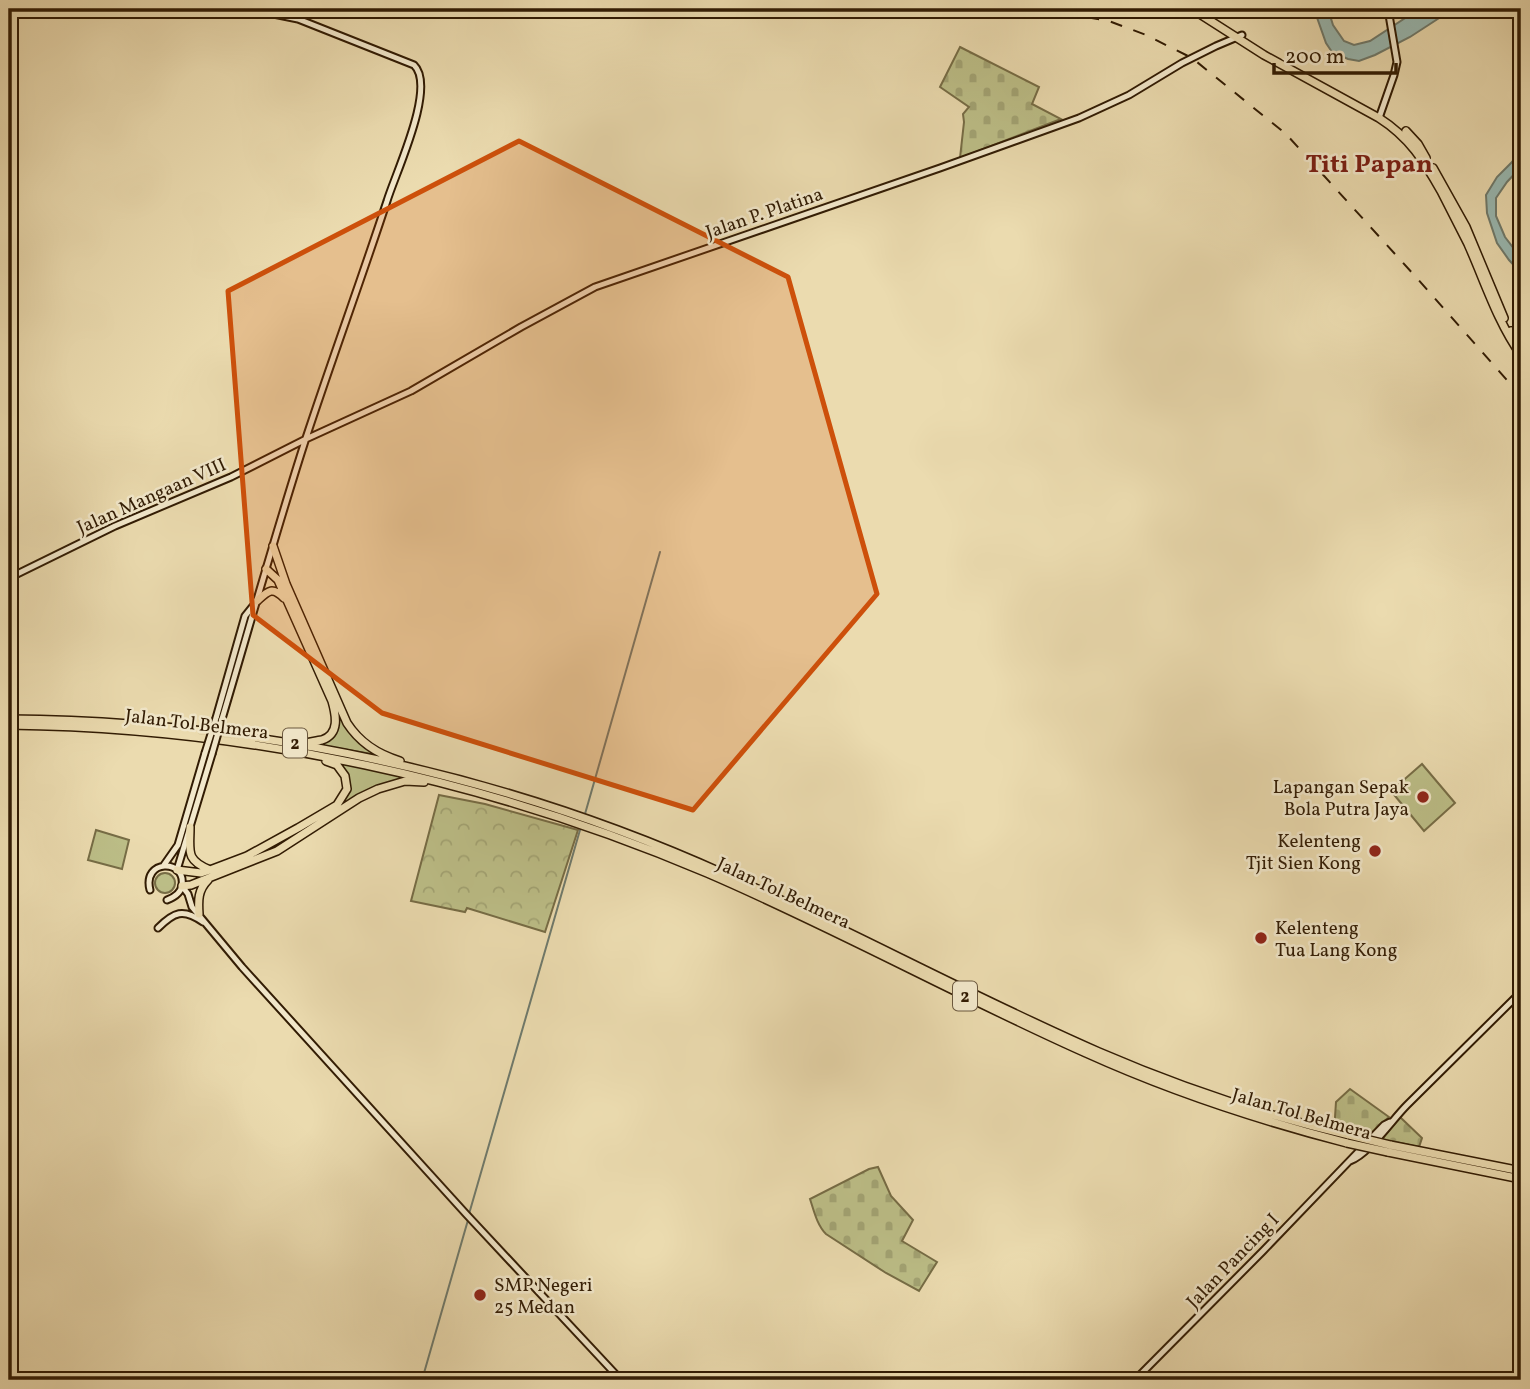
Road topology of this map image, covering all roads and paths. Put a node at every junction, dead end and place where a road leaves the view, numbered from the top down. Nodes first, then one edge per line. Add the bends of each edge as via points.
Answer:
1 (248, 9) edge
2 (1192, 9) edge
3 (1201, 9) edge
4 (1388, 9) edge
5 (1239, 36) junction
6 (1380, 116) junction
7 (1440, 185) junction
8 (1521, 346) edge
9 (1521, 355) edge
10 (306, 439) junction
11 (273, 546) junction
12 (266, 569) junction
13 (9, 578) edge
14 (257, 601) junction
15 (287, 601) junction
16 (9, 719) edge
17 (9, 725) edge
18 (298, 748) junction
19 (209, 753) junction
20 (426, 771) junction
21 (453, 786) junction
22 (571, 818) junction
23 (190, 827) junction
24 (164, 866) junction
25 (177, 870) junction
26 (211, 873) junction
27 (182, 886) junction
28 (150, 890) dead end
29 (167, 900) dead end
30 (199, 914) junction
31 (208, 926) junction
32 (158, 928) dead end
33 (1521, 992) edge
34 (1389, 1149) junction
35 (1521, 1171) edge
36 (1521, 1179) edge
37 (621, 1380) edge
38 (1135, 1380) edge

1 - 10 street via 298,19 414,65 422,82 412,131
2 - 5 highway
3 - 5 highway
4 - 6 street via 1396,69
5 - 6 highway via 1333,94
5 - 10 street, Jalan P. Platina via 1079,117 596,287 411,391
6 - 7 highway via 1412,145
7 - 8 highway via 1466,227
7 - 9 highway via 1498,316
10 - 11 street
10 - 13 street, Jalan Mangaan VIII
11 - 12 street
11 - 20 highway via 353,732 376,752
12 - 14 street
12 - 15 highway via 278,580
14 - 15 highway via 273,591
14 - 19 street, bridge
15 - 18 highway via 336,716 329,736
16 - 18 highway, Jalan Tol Belmera / 2 via 147,725 245,736
17 - 18 highway, Jalan Tol Belmera / 2 via 125,730
18 - 20 highway, Jalan Tol Belmera / 2
18 - 21 highway, Jalan Tol Belmera / 2
18 - 26 highway via 337,765 347,783 344,796 298,828
19 - 23 street
19 - 24 street via 178,845
20 - 22 highway, Jalan Tol Belmera / 2 via 510,793
21 - 22 highway, Jalan Tol Belmera / 2
21 - 26 highway via 405,781 377,789 277,851
22 - 34 highway, Jalan Tol Belmera / 2, bridge via 727,875 1111,1056 1225,1100
23 - 25 street
23 - 26 highway via 191,858
24 - 25 street
24 - 28 street via 151,874
25 - 26 highway
25 - 27 street
26 - 27 highway
26 - 30 highway via 199,894
27 - 29 street
27 - 30 street
30 - 31 street
31 - 32 street via 182,913
31 - 37 street
33 - 38 street, Jalan Pancing I
34 - 35 highway, Jalan Tol Belmera / 2
34 - 36 highway, Jalan Tol Belmera / 2

